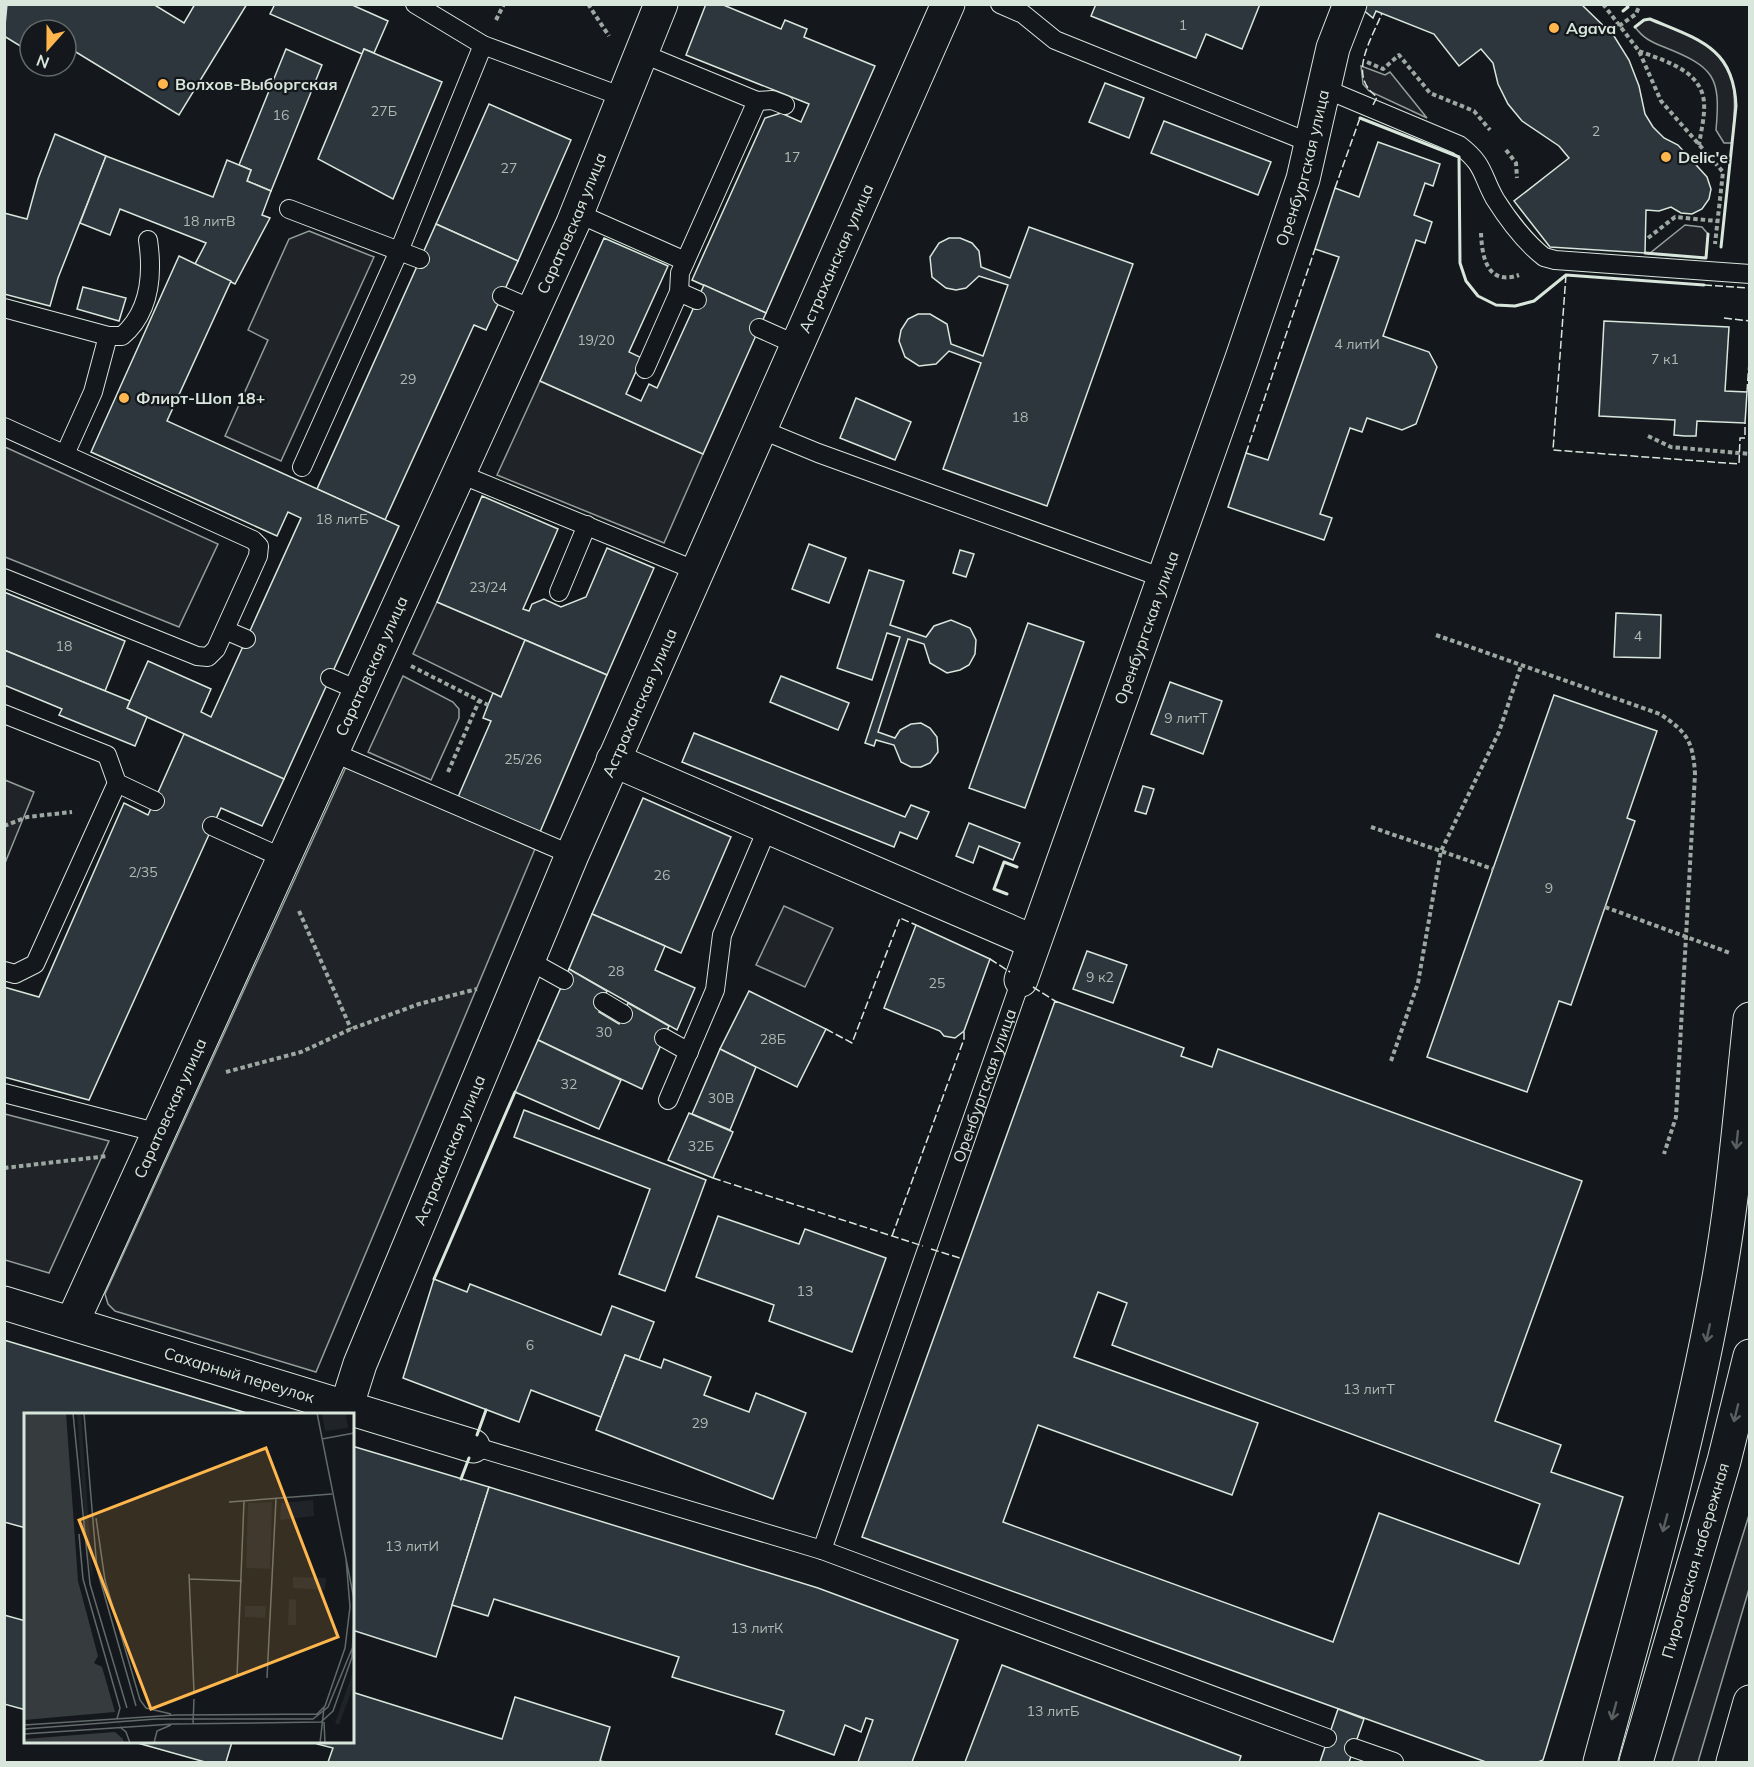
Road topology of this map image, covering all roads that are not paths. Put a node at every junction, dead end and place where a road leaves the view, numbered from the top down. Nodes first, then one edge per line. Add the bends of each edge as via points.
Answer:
1 (415, 4) edge
2 (661, 4) edge
3 (948, 4) edge
4 (1000, 4) edge
5 (1350, 4) edge
6 (483, 45) junction
7 (641, 53) junction
8 (1323, 88) junction
9 (623, 97) junction
10 (757, 101) junction
11 (785, 105) dead end
12 (1313, 144) junction
13 (289, 208) dead end
14 (577, 213) junction
15 (148, 240) dead end
16 (399, 251) junction
17 (420, 259) dead end
18 (685, 261) junction
19 (1749, 274) edge
20 (679, 292) junction
21 (502, 296) dead end
22 (697, 300) dead end
23 (4, 308) edge
24 (534, 310) junction
25 (759, 328) dead end
26 (108, 336) junction
27 (797, 345) junction
28 (645, 369) dead end
29 (4, 427) edge
30 (760, 429) junction
31 (65, 454) junction
32 (302, 467) dead end
33 (460, 474) junction
34 (587, 525) junction
35 (697, 570) junction
36 (4, 578) edge
37 (1163, 578) junction
38 (560, 592) dead end
39 (225, 630) junction
40 (246, 639) dead end
41 (330, 678) dead end
42 (360, 691) junction
43 (4, 714) edge
44 (332, 752) junction
45 (614, 760) junction
46 (117, 783) junction
47 (154, 801) dead end
48 (212, 826) dead end
49 (768, 827) junction
50 (572, 855) junction
51 (282, 863) junction
52 (1034, 942) junction
53 (528, 960) junction
54 (4, 971) edge
55 (564, 980) dead end
56 (1021, 980) joint
57 (603, 1002) dead end
58 (622, 1014) dead end
59 (1749, 1019) edge
60 (664, 1038) dead end
61 (689, 1052) junction
62 (4, 1093) edge
63 (668, 1100) dead end
64 (159, 1132) junction
65 (4, 1303) edge
66 (72, 1323) junction
67 (1749, 1356) edge
68 (346, 1408) junction
69 (473, 1446) joint
70 (822, 1550) junction
71 (1749, 1702) edge
72 (1327, 1738) dead end
73 (1354, 1748) dead end
74 (1394, 1762) edge
75 (1600, 1762) edge
76 (1636, 1762) edge
77 (1733, 1762) edge

1 - 6 lane
2 - 7 street, Саратовская улица
3 - 27 street, Астраханская улица
4 - 12 lane via 1023,14 1055,40
5 - 8 street, Оренбургская улица
6 - 9 lane
6 - 16 lane
7 - 9 street, Саратовская улица
7 - 10 lane
8 - 12 street, Оренбургская улица
8 - 19 lane via 1466,151 1483,169 1495,199 1544,257
9 - 14 street, Саратовская улица
10 - 11 lane via 772,100
10 - 18 lane
12 - 37 street, Оренбургская улица
13 - 16 lane
14 - 18 lane
14 - 24 street, Саратовская улица
15 - 26 lane via 152,267 147,294 132,327 122,336
16 - 17 lane
16 - 32 lane
18 - 20 lane
20 - 22 lane
20 - 28 lane
21 - 24 lane
23 - 26 lane
24 - 33 street, Саратовская улица
25 - 27 lane
26 - 31 lane via 93,392
27 - 30 street, Астраханская улица
29 - 31 lane
30 - 35 street, Астраханская улица
30 - 37 lane
31 - 39 lane via 259,546
33 - 34 lane
33 - 42 street, Саратовская улица
34 - 35 lane
34 - 38 lane
35 - 45 street, Астраханская улица
36 - 39 lane via 197,656 208,657
37 - 52 street, Оренбургская улица
39 - 40 lane
41 - 42 lane
42 - 44 street, Саратовская улица
43 - 46 lane via 107,755
44 - 50 lane
44 - 51 street, Саратовская улица
45 - 49 street
45 - 50 street, Астраханская улица
46 - 47 lane
46 - 54 lane via 35,964 15,974
48 - 51 lane
49 - 52 street
49 - 61 lane via 722,935 716,990
50 - 53 street, Астраханская улица
51 - 64 street, Саратовская улица
52 - 56 street, Оренбургская улица
53 - 55 lane
53 - 68 street, Астраханская улица via 360,1364
56 - 70 lane, Оренбургская улица
57 - 58 lane
59 -> 75 street via 1732,1196 1715,1298 1683,1454
60 - 61 lane
61 - 63 lane
62 - 64 lane
64 - 66 street, Саратовская улица
65 - 66 street, Сахарный переулок
66 - 68 street, Сахарный переулок
67 -> 76 street, Пироговская набережная via 1724,1461
68 - 69 street, Сахарный переулок
69 - 70 lane
70 - 72 lane
71 - 77 street
73 - 74 lane

